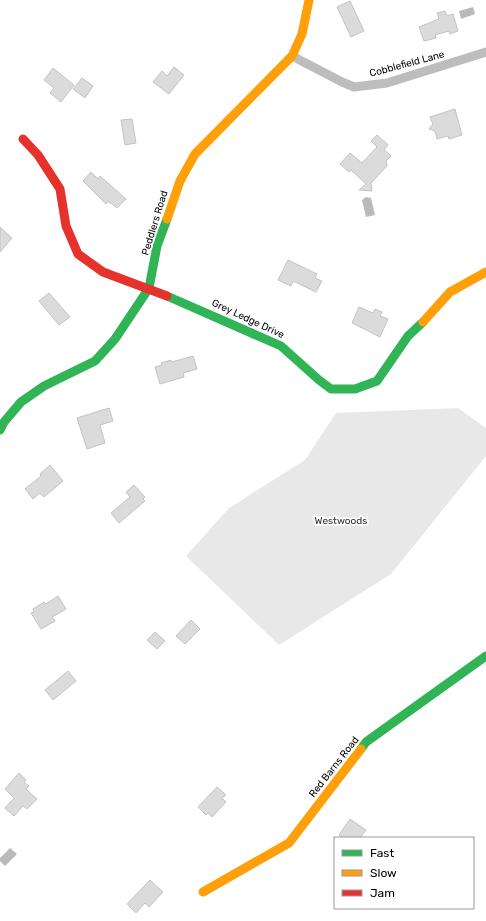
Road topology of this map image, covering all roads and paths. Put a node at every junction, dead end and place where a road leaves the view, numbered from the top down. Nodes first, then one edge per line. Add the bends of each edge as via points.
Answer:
1 (309, 0) edge
2 (486, 52) edge
3 (292, 56) junction
4 (23, 139) dead end
5 (486, 272) edge
6 (149, 288) junction
7 (0, 430) edge
8 (486, 656) edge
9 (203, 892) dead end

1 - 3 street, Peddlers Road via 302,34
2 - 3 street, Cobblefield Lane via 387,83 354,87
3 - 6 street, Peddlers Road via 195,154 180,181 157,246
4 - 6 street, Grey Ledge Drive via 60,189 66,226 78,254 103,272
5 - 6 street, Grey Ledge Drive via 450,292 408,336 378,381 355,389 332,389 281,346
6 - 7 street, Peddlers Road via 115,339 95,361 44,386 21,402
8 - 9 street, Red Barns Road via 366,742 289,843

